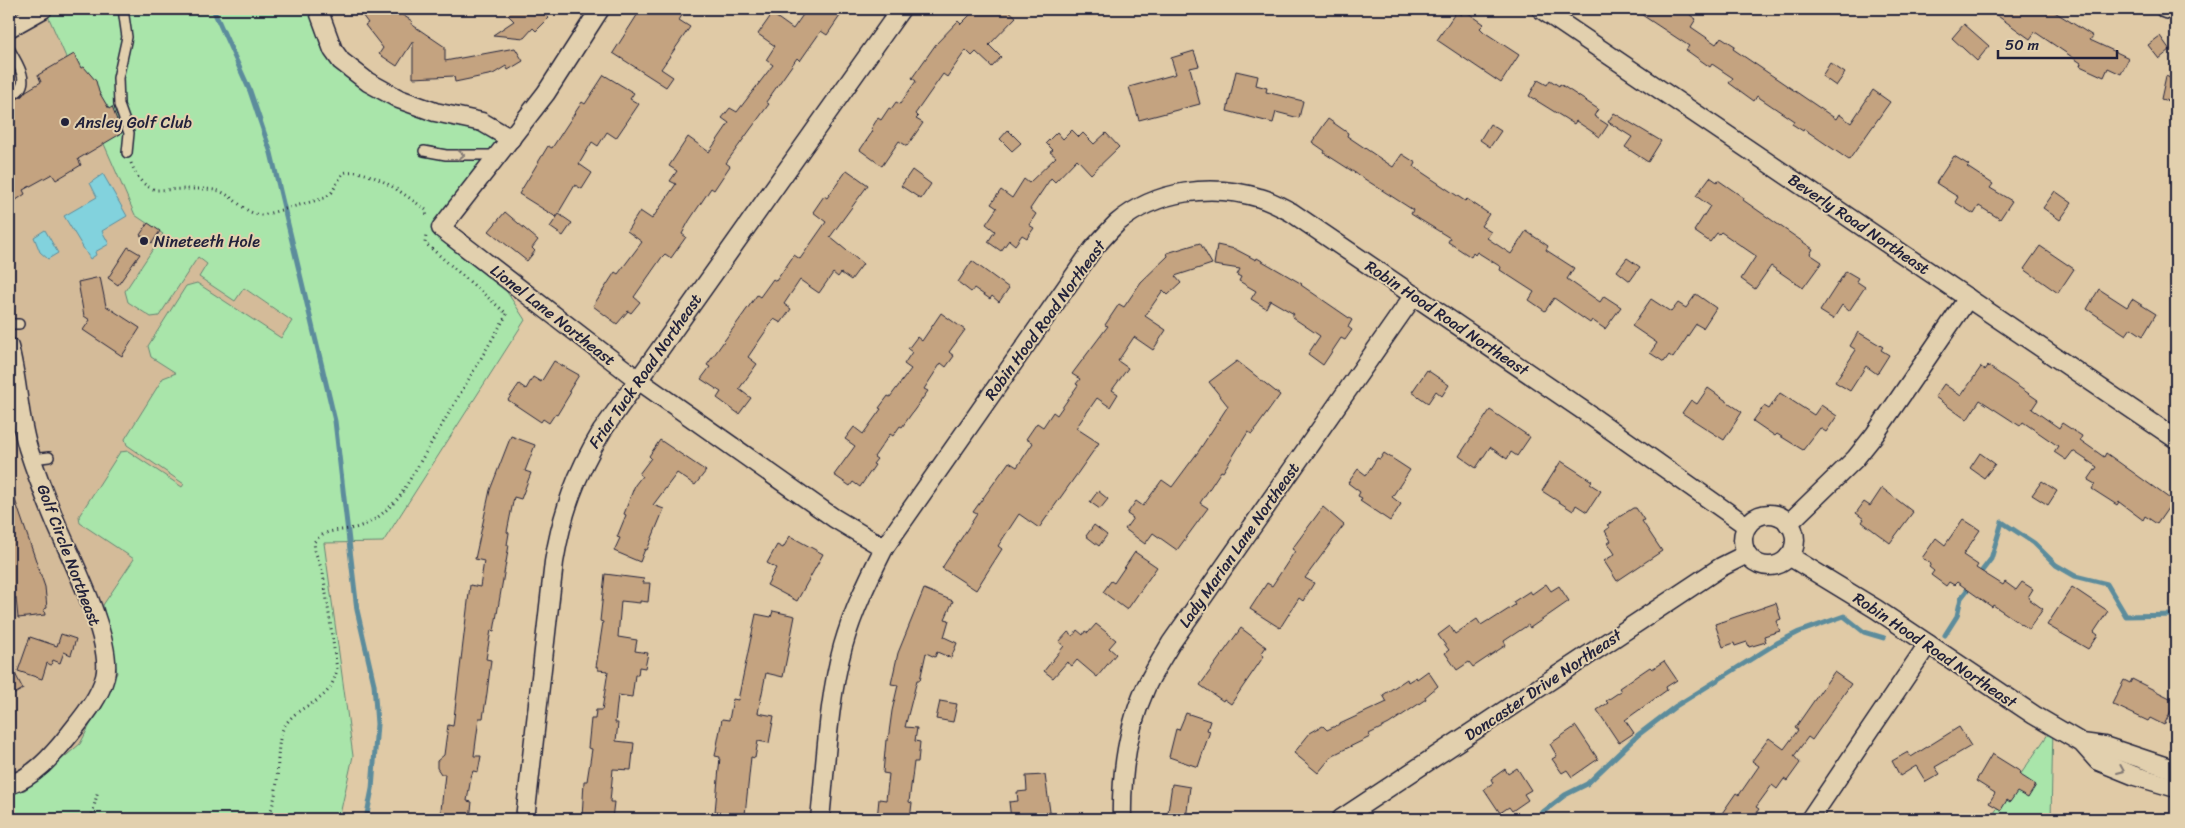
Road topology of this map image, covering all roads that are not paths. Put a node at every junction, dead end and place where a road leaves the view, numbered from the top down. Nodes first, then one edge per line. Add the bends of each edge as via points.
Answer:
1 (43, 9) edge
2 (123, 9) edge
3 (318, 9) edge
4 (600, 9) edge
5 (901, 9) edge
6 (1541, 9) edge
7 (2165, 9) edge
8 (2176, 11) edge
9 (9, 28) edge
10 (9, 48) edge
11 (12, 95) dead end
12 (511, 139) junction
13 (424, 151) dead end
14 (127, 153) road end
15 (498, 155) junction
16 (1414, 295) junction
17 (1968, 298) junction
18 (9, 324) edge
19 (19, 324) dead end
20 (9, 351) edge
21 (638, 380) junction
22 (2176, 439) edge
23 (1788, 524) junction
24 (1747, 526) junction
25 (884, 548) junction
26 (1747, 554) junction
27 (1789, 556) junction
28 (1928, 644) junction
29 (2082, 743) junction
30 (2176, 770) edge
31 (9, 785) edge
32 (2176, 788) edge
33 (1344, 818) edge
34 (525, 819) edge
35 (820, 819) edge
36 (1122, 819) edge
37 (1810, 819) edge

1 - 9 street
2 - 14 lane via 126,37 118,78 118,105 129,133
3 - 12 street via 333,50 341,61 368,82 399,99 435,112 482,122
4 - 12 street, Lionel Lane Northeast via 546,93
5 - 21 street, Friar Tuck Road Northeast
6 - 17 street, Beverly Road Northeast
7 - 8 street
10 - 11 lane via 24,78 24,85
12 - 15 street, Lionel Lane Northeast
13 -> 15 lane
15 - 21 street, Lionel Lane Northeast via 440,228
16 - 24 street, Robin Hood Road Northeast
16 - 25 street, Robin Hood Road Northeast via 1291,212 1261,198 1231,191 1203,190 1175,194 1148,204 1118,223 1093,249
16 - 36 street, Lady Marian Lane Northeast via 1167,650 1146,687 1124,759
17 - 22 street, Beverly Road Northeast
17 - 23 street via 1875,434 1855,459
18 - 19 lane
20 - 31 street, Golf Circle Northeast via 21,418 40,458 55,520 92,605 106,657 99,694 61,745 34,772
21 - 25 street, Lionel Lane Northeast via 834,518
21 - 34 street, Friar Tuck Road Northeast via 586,458 559,531
23 - 24 street via 1777,516 1764,515
23 - 27 street via 1794,540
24 - 26 street via 1743,540
25 - 35 street, Robin Hood Road Northeast via 860,597 843,648 835,683
26 - 27 street via 1764,566 1778,564
26 - 33 street, Doncaster Drive Northeast via 1721,567
27 - 28 street, Robin Hood Road Northeast
28 - 29 street, Robin Hood Road Northeast
28 - 37 street
29 - 30 street, Robin Hood Road Northeast via 2104,746
29 -> 32 street, Robin Hood Road Northeast via 2098,760 2135,776

